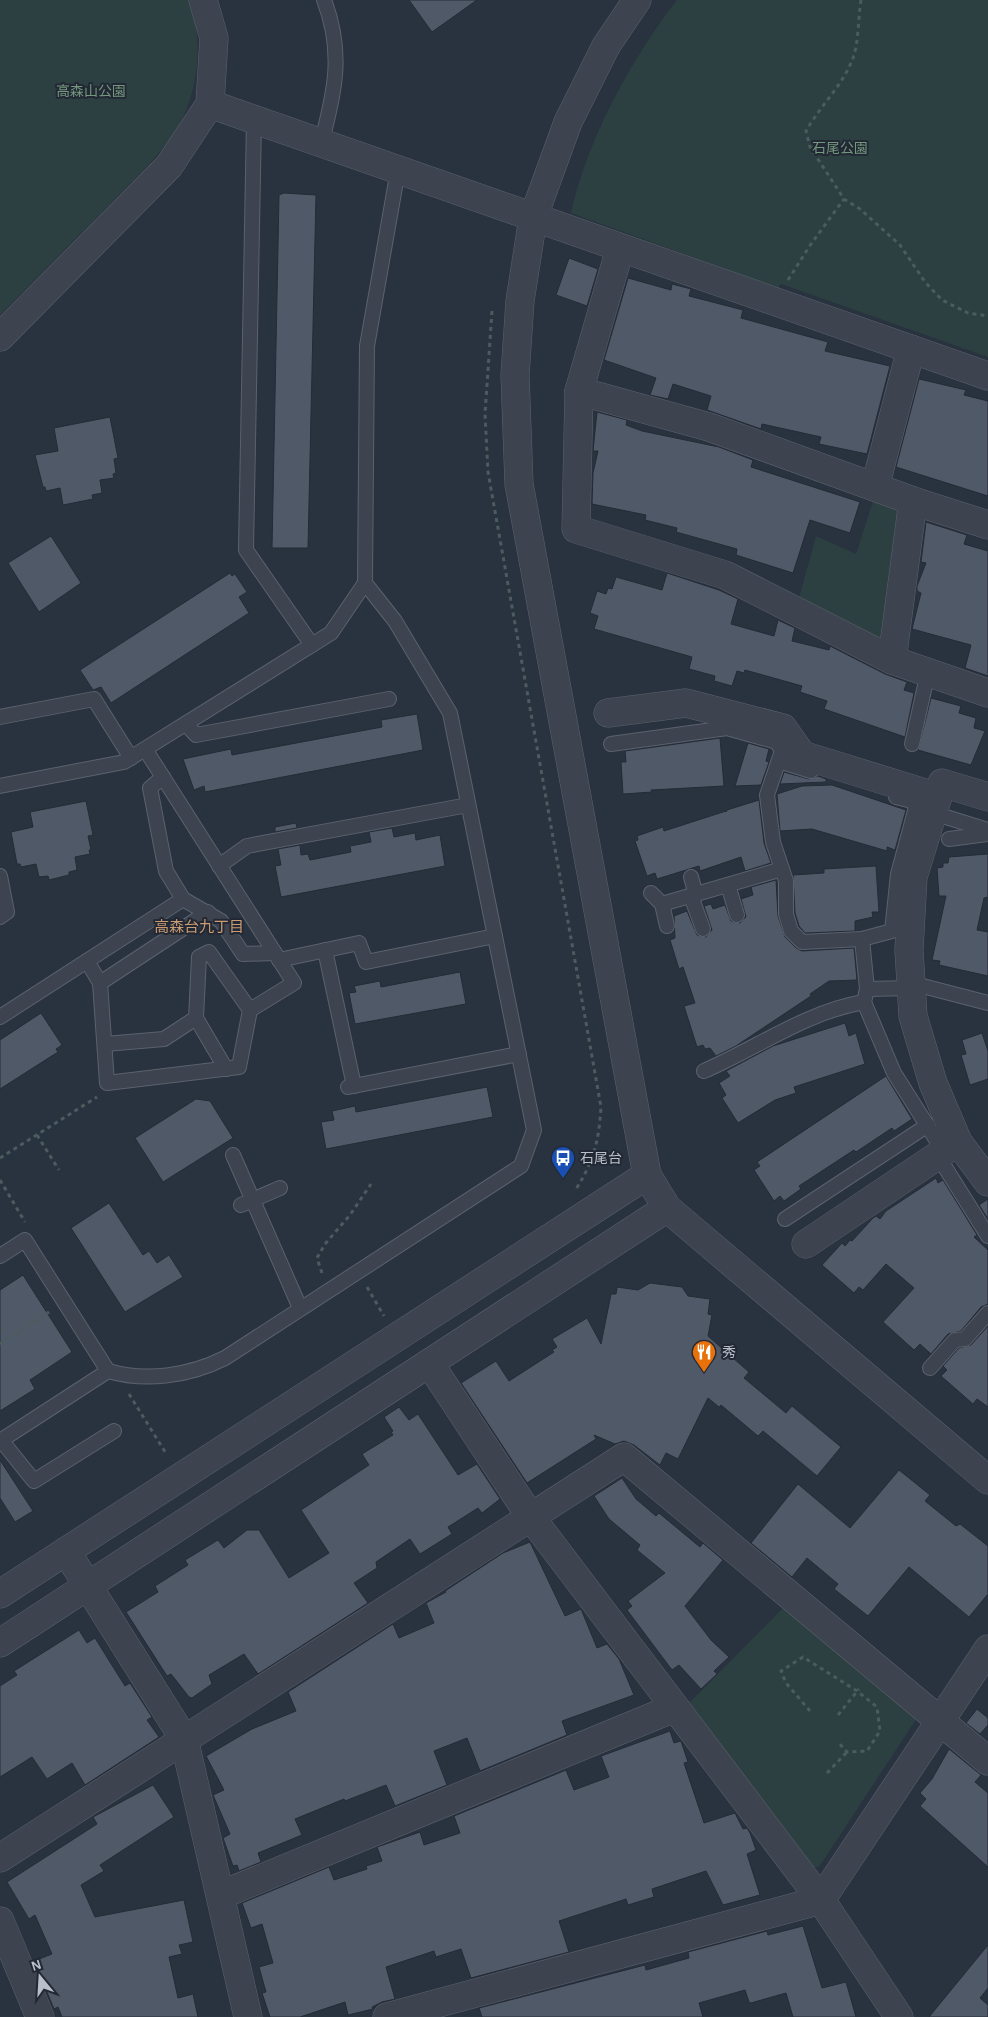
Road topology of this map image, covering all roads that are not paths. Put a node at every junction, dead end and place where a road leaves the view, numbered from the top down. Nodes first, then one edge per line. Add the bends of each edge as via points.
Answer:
1 (203, 0) edge
2 (324, 0) edge
3 (637, 0) edge
4 (210, 104) junction
5 (254, 120) junction
6 (321, 144) junction
7 (398, 170) junction
8 (533, 218) junction
9 (620, 249) junction
10 (0, 337) edge
11 (911, 349) junction
12 (988, 376) edge
13 (579, 391) junction
14 (876, 487) junction
15 (913, 501) junction
16 (988, 525) edge
17 (365, 583) junction
18 (312, 645) junction
19 (892, 660) junction
20 (928, 672) junction
21 (988, 693) edge
22 (389, 698) dead end
23 (608, 713) dead end
24 (0, 717) edge
25 (186, 724) junction
26 (611, 744) dead end
27 (912, 744) dead end
28 (145, 749) junction
29 (131, 758) junction
30 (779, 761) junction
31 (162, 777) junction
32 (0, 786) edge
33 (988, 796) edge
34 (468, 805) junction
35 (936, 805) junction
36 (988, 830) edge
37 (988, 834) edge
38 (949, 839) dead end
39 (219, 866) junction
40 (782, 869) junction
41 (0, 876) edge
42 (691, 876) dead end
43 (728, 885) junction
44 (651, 893) dead end
45 (694, 895) junction
46 (183, 899) junction
47 (662, 904) junction
48 (208, 912) junction
49 (737, 915) dead end
50 (0, 917) edge
51 (667, 926) dead end
52 (703, 929) dead end
53 (495, 936) junction
54 (862, 939) junction
55 (325, 950) junction
56 (277, 957) junction
57 (87, 961) junction
58 (100, 983) junction
59 (911, 985) junction
60 (866, 995) junction
61 (988, 1003) edge
62 (250, 1010) junction
63 (0, 1017) edge
64 (196, 1018) junction
65 (105, 1044) junction
66 (519, 1054) junction
67 (226, 1068) junction
68 (704, 1071) dead end
69 (928, 1125) junction
70 (947, 1150) junction
71 (234, 1155) dead end
72 (647, 1175) junction
73 (988, 1182) edge
74 (280, 1188) dead end
75 (247, 1203) junction
76 (667, 1208) junction
77 (785, 1219) dead end
78 (987, 1235) edge
79 (806, 1244) dead end
80 (0, 1256) edge
81 (300, 1308) junction
82 (988, 1313) edge
83 (430, 1364) junction
84 (930, 1368) dead end
85 (108, 1371) junction
86 (114, 1431) dead end
87 (1, 1440) edge
88 (988, 1480) edge
89 (530, 1516) junction
90 (66, 1551) junction
91 (88, 1587) junction
92 (0, 1594) edge
93 (0, 1643) edge
94 (988, 1649) edge
95 (674, 1708) junction
96 (941, 1722) junction
97 (184, 1739) junction
98 (988, 1761) edge
99 (0, 1858) edge
100 (222, 1895) junction
101 (821, 1900) junction
102 (0, 1921) edge
103 (433, 2011) edge
104 (40, 2017) edge
105 (248, 2017) edge
106 (387, 2017) edge
107 (899, 2017) edge

1 - 4 street via 214,38
2 - 6 lane via 337,57 331,106
3 - 8 street via 606,46 568,122
4 - 5 street
4 - 10 street via 169,166
5 - 6 street
5 - 18 lane via 246,550
6 - 7 street
7 - 8 street
7 - 17 lane via 367,346
8 - 9 street
8 - 72 street via 520,301 515,376 519,484
9 - 11 street
9 - 13 street
11 - 12 street
11 - 14 street
13 - 14 street via 710,426
13 - 19 street via 576,529 725,575
14 - 15 street
15 - 16 street
15 - 19 street
17 - 18 lane via 331,633
17 - 34 lane via 396,621 450,713
18 - 25 lane
19 - 20 street
20 - 21 street
20 - 27 lane
22 - 25 lane via 196,735
23 - 35 street via 686,704 783,728 802,756
24 - 29 lane via 94,699
25 - 28 lane
26 - 30 lane via 727,728 777,742 782,751
28 - 29 lane
28 - 31 lane
29 - 32 lane
30 - 40 lane via 767,795 773,842
30 - 54 lane via 912,801 916,807 898,874 892,931
31 - 39 lane
31 - 46 lane via 150,788 166,871
33 - 35 street via 942,783
34 - 39 lane via 247,846
34 - 53 lane
35 - 36 lane
35 - 59 street via 914,877 909,950
37 - 38 lane
39 - 56 lane
40 - 43 lane
40 - 54 lane via 786,881 786,914 791,931 802,942
41 - 50 lane via 7,912
42 - 45 lane
43 - 45 lane
43 - 49 lane
44 - 47 lane
45 - 47 lane
45 - 52 lane
46 - 48 lane
46 - 57 lane
47 - 51 lane
48 - 56 lane via 221,921 243,954
48 - 58 lane
53 - 55 lane via 366,962 360,943
53 - 66 lane
54 - 60 lane
55 - 56 lane
55 - 66 lane via 351,1087
56 - 62 lane via 294,983
57 - 58 lane
57 - 63 lane
58 - 65 lane
59 - 60 lane
59 - 61 lane
59 - 70 street via 913,1016
60 - 68 lane via 783,1030
60 - 69 lane via 894,1073
62 - 64 lane via 209,952 199,958
62 - 67 lane via 238,1067
64 - 65 lane via 164,1039
64 - 67 lane
65 - 67 lane via 107,1083
66 - 81 lane via 534,1130 521,1166
69 - 70 lane
69 - 77 lane
70 - 73 street
70 - 78 lane
70 - 79 street
71 - 75 lane
72 - 76 street
72 - 90 street
74 - 75 lane
75 - 81 lane
76 - 83 street
76 - 88 street
80 - 85 lane via 25,1240
81 - 85 lane via 205,1368 158,1376 122,1375
82 - 84 lane via 965,1339 955,1340
83 - 89 street
83 - 91 street
85 - 87 lane
86 - 87 lane via 34,1482
89 - 95 street
89 - 96 street via 624,1457
89 - 97 street
90 - 91 street
90 - 92 street
91 - 93 street
91 - 97 street
94 - 96 street
95 - 100 street
95 - 101 street
96 - 98 street
96 - 101 street
97 - 99 street
97 - 100 street
100 - 105 street
101 - 103 street
101 - 107 street
102 - 104 street
103 - 106 street

